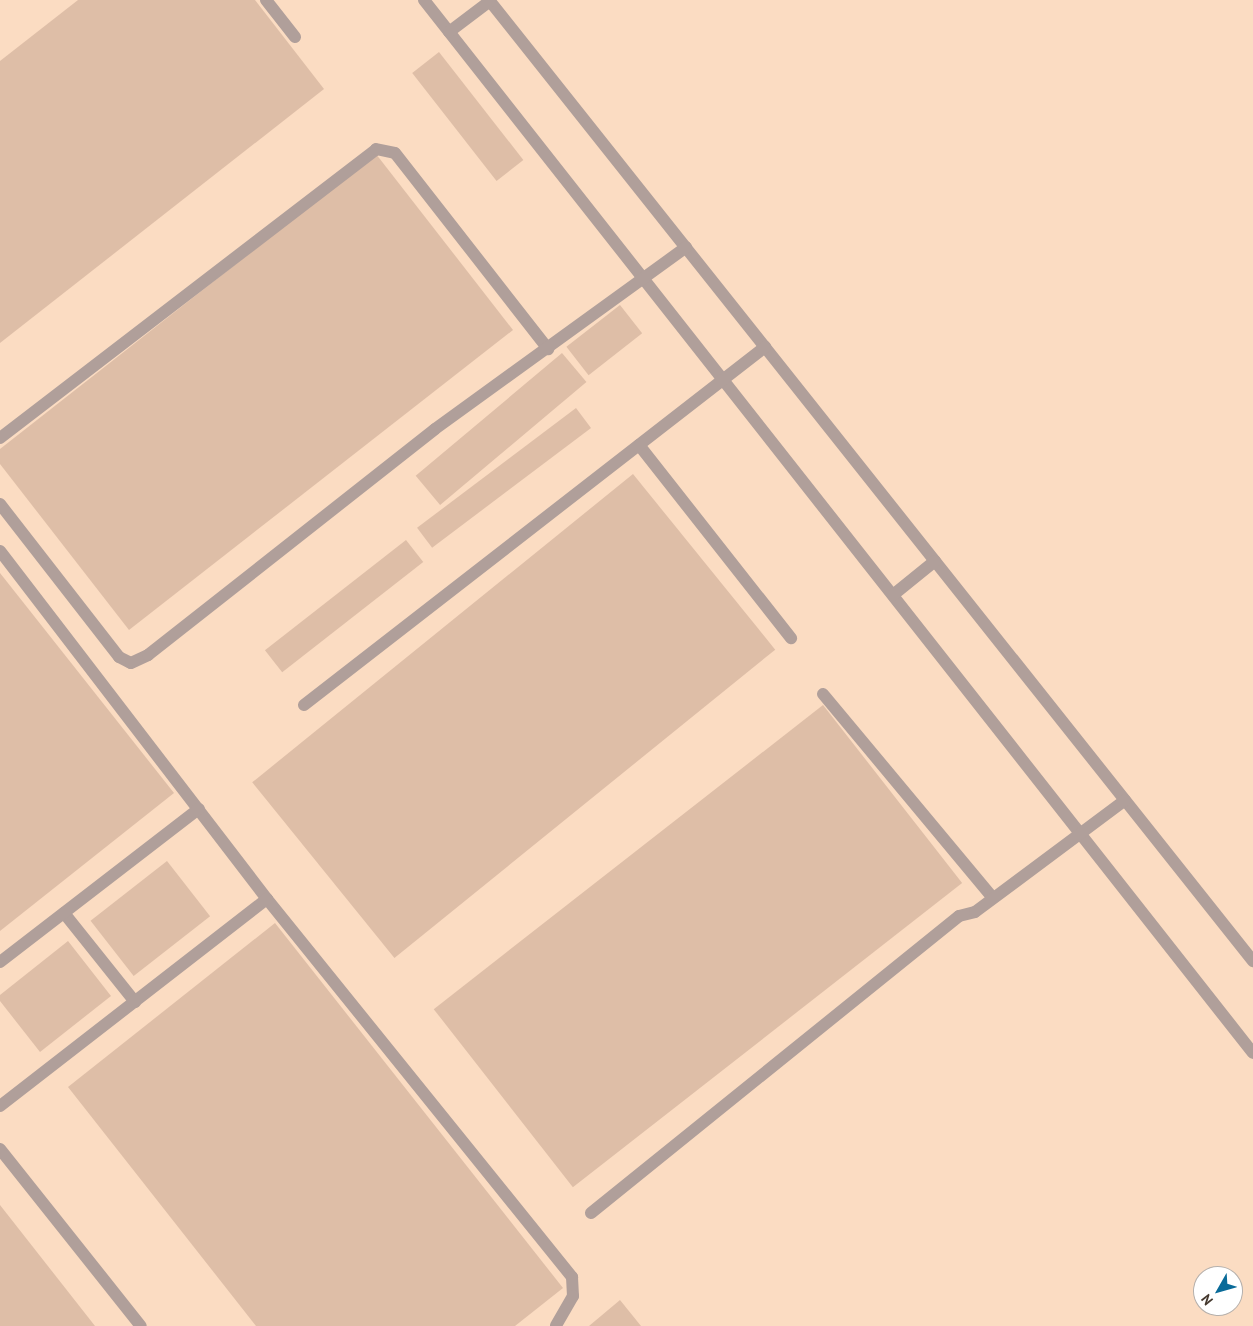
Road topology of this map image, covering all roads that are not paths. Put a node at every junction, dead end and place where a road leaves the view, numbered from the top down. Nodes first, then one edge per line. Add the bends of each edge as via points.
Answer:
1 (266, 0) edge
2 (424, 0) edge
3 (490, 0) edge
4 (450, 32) junction
5 (296, 37) dead end
6 (686, 247) junction
7 (644, 280) junction
8 (765, 347) junction
9 (548, 348) junction
10 (722, 378) junction
11 (0, 438) edge
12 (639, 445) junction
13 (0, 504) edge
14 (0, 551) edge
15 (935, 561) junction
16 (893, 595) junction
17 (791, 638) dead end
18 (823, 694) dead end
19 (304, 705) dead end
20 (1125, 800) junction
21 (199, 809) junction
22 (1080, 833) junction
23 (992, 897) junction
24 (267, 899) junction
25 (64, 914) junction
26 (1253, 961) edge
27 (0, 962) edge
28 (134, 1002) junction
29 (1253, 1052) edge
30 (0, 1106) edge
31 (0, 1149) edge
32 (591, 1213) dead end
33 (140, 1326) edge
34 (556, 1326) edge

1 - 5 lane
2 - 4 lane
3 - 4 lane
3 - 6 lane
4 - 7 lane
6 - 7 lane
6 - 8 lane
7 - 9 lane
7 - 10 lane
8 - 10 lane
8 - 15 lane
9 - 11 lane via 395,153 376,150
9 - 13 lane via 435,429 148,655 131,663 119,657
10 - 12 lane
10 - 16 lane
12 - 17 lane
12 - 19 lane
14 - 21 lane
15 - 16 lane
15 - 20 lane
16 - 22 lane
18 - 23 lane
20 - 22 lane
20 - 26 lane
21 - 24 lane
21 - 25 lane
22 - 23 lane
22 - 29 lane
23 - 32 lane via 975,912 960,916
24 - 28 lane
24 - 34 lane via 572,1277 572,1296
25 - 27 lane
25 - 28 lane
28 - 30 lane
31 - 33 lane

